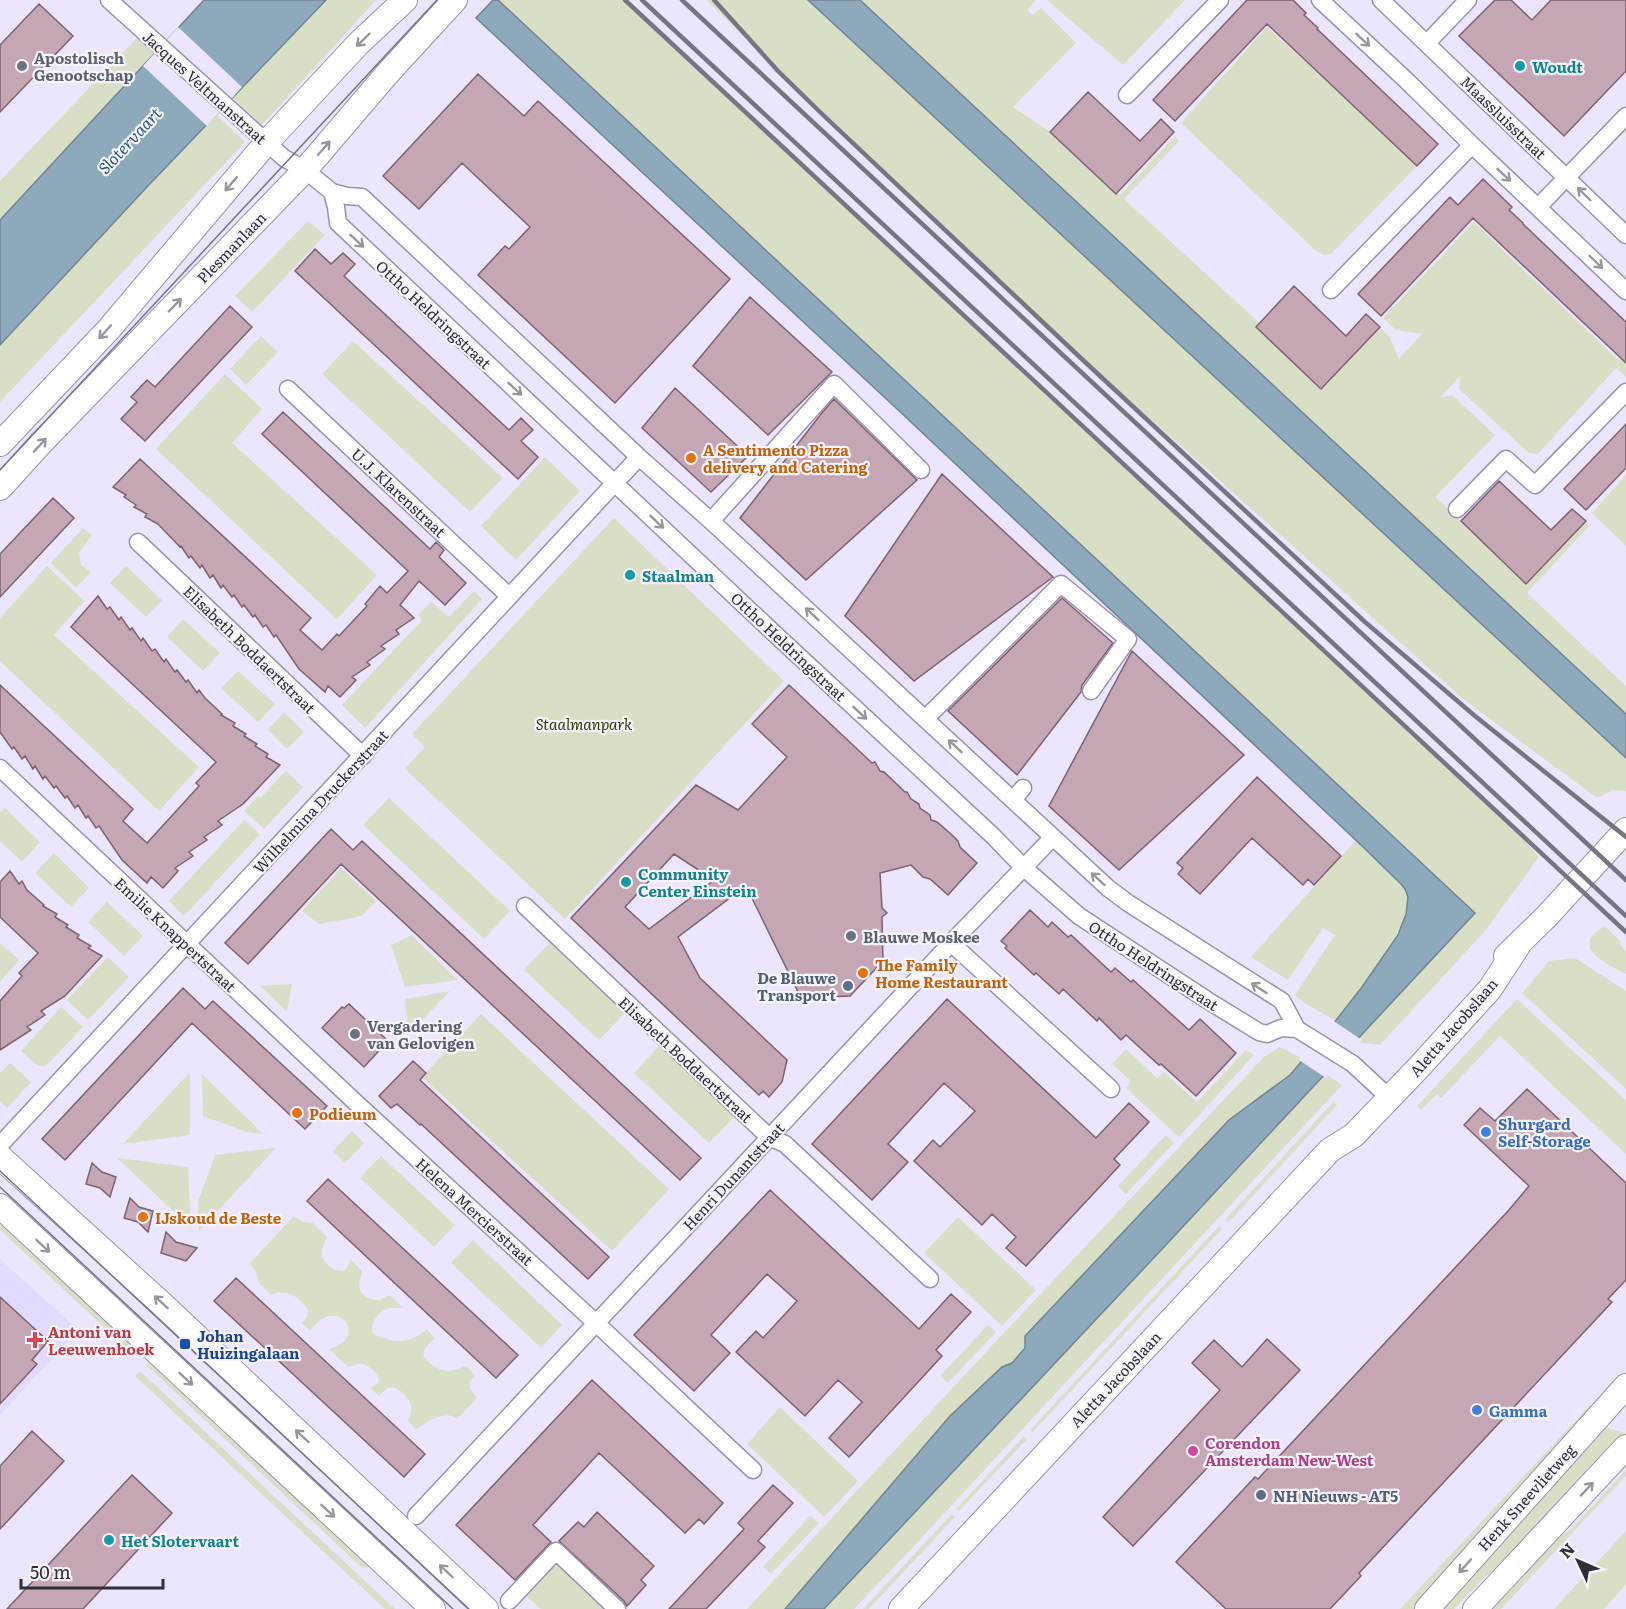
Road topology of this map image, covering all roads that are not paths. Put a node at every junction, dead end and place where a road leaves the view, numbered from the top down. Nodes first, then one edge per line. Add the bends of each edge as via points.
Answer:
1 (109, 0) edge
2 (405, 0) edge
3 (455, 0) edge
4 (1220, 0) edge
5 (1320, 0) edge
6 (1381, 0) edge
7 (1468, 0) edge
8 (1427, 43) junction
9 (1127, 95) dead end
10 (1626, 116) edge
11 (267, 142) junction
12 (1472, 146) junction
13 (305, 170) junction
14 (1567, 178) junction
15 (332, 192) junction
16 (1538, 207) junction
17 (1626, 235) edge
18 (1331, 290) dead end
19 (1626, 291) edge
20 (288, 389) dead end
21 (1626, 392) edge
22 (0, 444) edge
23 (639, 457) junction
24 (921, 470) dead end
25 (615, 483) junction
26 (0, 488) edge
27 (1457, 509) dead end
28 (711, 521) junction
29 (138, 542) dead end
30 (509, 596) junction
31 (1091, 691) dead end
32 (925, 719) junction
33 (363, 756) junction
34 (0, 768) edge
35 (1626, 830) edge
36 (1053, 837) junction
37 (1023, 867) junction
38 (525, 906) dead end
39 (951, 943) junction
40 (186, 944) junction
41 (1518, 946) junction
42 (1302, 1033) junction
43 (1111, 1089) dead end
44 (1380, 1089) junction
45 (353, 1100) joint
46 (769, 1137) junction
47 (0, 1145) edge
48 (1330, 1150) junction
49 (0, 1157) edge
50 (0, 1206) edge
51 (930, 1279) dead end
52 (596, 1323) junction
53 (1626, 1386) edge
54 (1626, 1447) edge
55 (753, 1470) dead end
56 (416, 1516) dead end
57 (509, 1601) dead end
58 (433, 1609) edge
59 (486, 1609) edge
60 (617, 1609) edge
61 (901, 1609) edge
62 (1427, 1609) edge
63 (1475, 1609) edge

1 - 11 street, Jacques Veltmanstraat
2 -> 11 street via 358,44
13 -> 3 street, Plesmanlaan
4 - 9 street
5 -> 12 street
6 - 8 street, Maassluisstraat
7 - 8 street
8 - 14 street, Maassluisstraat
10 - 14 street
11 - 13 street, Jacques Veltmanstraat
11 -> 22 street via 109,328
12 -> 16 street
12 - 18 street
13 - 15 street
26 -> 13 street, Plesmanlaan
14 - 16 street
17 -> 14 street, Maassluisstraat
15 - 23 street via 362,197
15 -> 25 street, Ottho Heldringstraat via 338,223
16 -> 19 street
20 - 30 street, U.J. Klarenstraat
21 - 27 street via 1535,485 1506,459
23 - 25 street, Wilhelmina Druckerstraat
23 - 28 street
24 - 28 street via 834,384
25 - 30 street, Wilhelmina Druckerstraat
25 -> 37 street, Ottho Heldringstraat
32 -> 28 street
29 - 33 street, Elisabeth Boddaertstraat
30 - 33 street, Wilhelmina Druckerstraat
31 - 32 street via 1128,639 1061,584
36 -> 32 street via 1018,794
33 - 40 street, Wilhelmina Druckerstraat
34 - 40 street, Emilie Knappertstraat
35 - 41 street, Aletta Jacobslaan
36 - 37 street, Henri Dunantstraat
42 -> 36 street via 1282,1001 1128,903
37 - 39 street, Henri Dunantstraat
37 - 42 street, Ottho Heldringstraat via 1079,916 1259,1032 1267,1034 1281,1028
38 - 46 street, Elisabeth Boddaertstraat
39 - 43 street
39 - 46 street, Henri Dunantstraat
40 - 45 street, Emilie Knappertstraat
40 - 47 street, Wilhelmina Druckerstraat
41 - 44 street, Aletta Jacobslaan via 1479,978
41 - 48 street, Aletta Jacobslaan via 1490,989 1421,1065 1354,1135
42 - 44 street via 1353,1064
44 - 48 street, Aletta Jacobslaan via 1341,1125
45 - 52 street, Helena Mercierstraat
46 - 51 street, Elisabeth Boddaertstraat via 785,1144
46 - 52 street, Henri Dunantstraat
48 - 61 street, Aletta Jacobslaan
59 -> 49 street via 179,1319
50 -> 58 street
52 - 55 street, Helena Mercierstraat
52 - 56 street, Henri Dunantstraat
53 -> 62 street, Henk Sneevlietweg
63 -> 54 street
57 - 60 street via 556,1551

